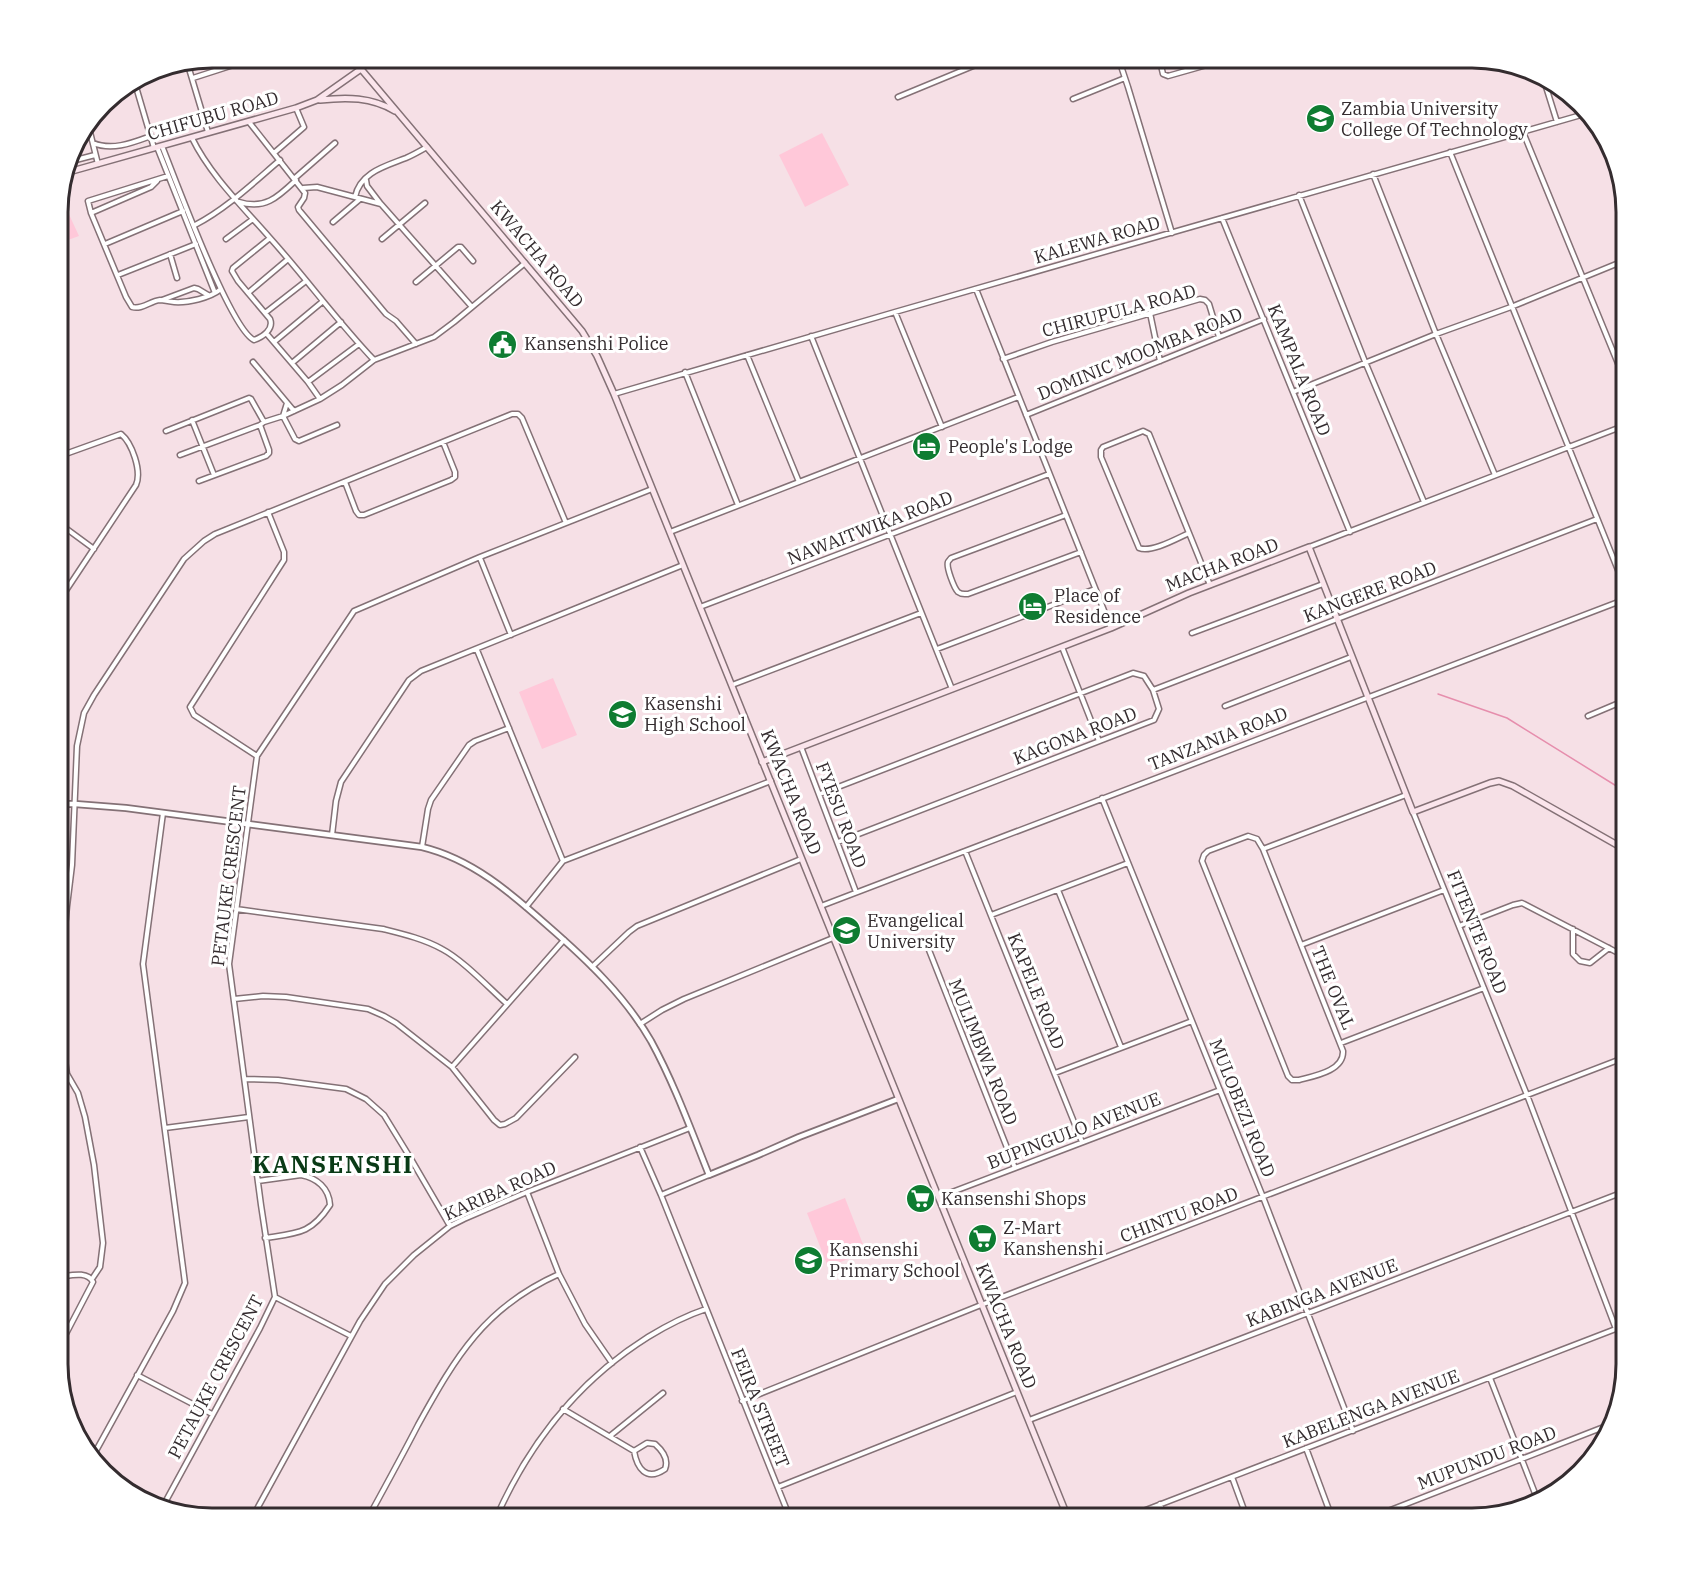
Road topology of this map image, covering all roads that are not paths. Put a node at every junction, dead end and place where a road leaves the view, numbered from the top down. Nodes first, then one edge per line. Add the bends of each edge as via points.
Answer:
1 (224, 68) edge
2 (968, 68) edge
3 (1122, 68) edge
4 (1161, 68) edge
5 (1196, 68) edge
6 (361, 69) joint
7 (190, 70) edge
8 (193, 78) junction
9 (1125, 78) junction
10 (137, 89) edge
11 (1547, 89) edge
12 (898, 96) dead end
13 (1073, 99) dead end
14 (317, 100) junction
15 (296, 108) junction
16 (399, 113) junction
17 (1578, 116) edge
18 (248, 121) junction
19 (1557, 122) junction
20 (1523, 132) junction
21 (209, 133) junction
22 (91, 134) edge
23 (151, 136) junction
24 (192, 138) junction
25 (93, 143) junction
26 (335, 143) dead end
27 (158, 147) junction
28 (427, 147) junction
29 (1450, 152) junction
30 (274, 153) junction
31 (95, 155) junction
32 (77, 160) edge
33 (280, 160) junction
34 (98, 164) junction
35 (73, 171) edge
36 (1373, 174) junction
37 (168, 176) junction
38 (158, 179) junction
39 (295, 179) junction
40 (367, 179) junction
41 (303, 188) junction
42 (179, 195) junction
43 (1299, 195) junction
44 (355, 197) junction
45 (235, 198) junction
46 (360, 199) junction
47 (239, 202) junction
48 (425, 202) dead end
49 (381, 204) junction
50 (183, 211) junction
51 (91, 213) junction
52 (1222, 218) junction
53 (253, 219) junction
54 (333, 222) dead end
55 (194, 225) junction
56 (399, 225) junction
57 (189, 228) junction
58 (1172, 233) junction
59 (270, 238) junction
60 (226, 239) dead end
61 (382, 239) dead end
62 (105, 244) junction
63 (196, 244) junction
64 (170, 254) junction
65 (204, 257) junction
66 (287, 260) junction
67 (473, 261) dead end
68 (525, 263) junction
69 (1615, 264) edge
70 (435, 266) junction
71 (118, 275) junction
72 (1582, 277) junction
73 (177, 278) dead end
74 (306, 281) junction
75 (416, 282) dead end
76 (220, 289) junction
77 (976, 289) junction
78 (215, 293) junction
79 (248, 293) junction
80 (209, 295) junction
81 (160, 300) junction
82 (322, 302) junction
83 (1510, 307) junction
84 (472, 308) junction
85 (895, 312) junction
86 (265, 313) junction
87 (1150, 313) junction
88 (1264, 319) junction
89 (341, 322) junction
90 (266, 333) junction
91 (1436, 334) junction
92 (811, 336) junction
93 (1220, 337) junction
94 (274, 342) junction
95 (359, 344) junction
96 (416, 345) junction
97 (747, 355) junction
98 (1615, 357) edge
99 (1003, 359) junction
100 (374, 360) junction
101 (1160, 361) junction
102 (253, 362) dead end
103 (292, 363) junction
104 (1366, 364) junction
105 (685, 372) junction
106 (308, 382) junction
107 (1293, 392) junction
108 (614, 394) junction
109 (1018, 397) junction
110 (320, 399) junction
111 (287, 403) junction
112 (294, 411) junction
113 (1026, 415) junction
114 (283, 416) junction
115 (192, 420) junction
116 (262, 424) junction
117 (337, 425) dead end
118 (942, 427) junction
119 (1615, 428) edge
120 (166, 431) dead end
121 (443, 442) junction
122 (1568, 446) junction
123 (203, 448) junction
124 (68, 453) edge
125 (180, 455) dead end
126 (860, 459) junction
127 (1049, 474) junction
128 (214, 475) junction
129 (1495, 475) junction
130 (200, 481) dead end
131 (345, 482) junction
132 (800, 482) junction
133 (652, 489) junction
134 (1424, 502) junction
135 (738, 505) junction
136 (268, 512) junction
137 (1066, 515) junction
138 (1597, 519) junction
139 (566, 523) junction
140 (68, 531) edge
141 (670, 532) junction
142 (1350, 532) junction
143 (1189, 533) junction
144 (890, 534) junction
145 (1309, 547) junction
146 (94, 549) junction
147 (1081, 552) junction
148 (480, 557) junction
149 (1615, 564) edge
150 (683, 565) junction
151 (1323, 584) junction
152 (1210, 585) junction
153 (68, 587) edge
154 (1095, 589) junction
155 (1615, 603) edge
156 (700, 607) junction
157 (921, 613) junction
158 (1336, 619) junction
159 (1111, 628) junction
160 (1192, 633) dead end
161 (511, 635) junction
162 (1062, 647) junction
163 (937, 649) junction
164 (477, 650) junction
165 (1351, 657) junction
166 (732, 685) junction
167 (952, 689) junction
168 (1153, 690) junction
169 (1080, 694) junction
170 (1366, 697) junction
171 (1615, 704) edge
172 (1225, 706) dead end
173 (1588, 716) dead end
174 (509, 728) junction
175 (1099, 741) junction
176 (801, 747) junction
177 (257, 756) junction
178 (762, 762) junction
179 (771, 781) junction
180 (820, 794) junction
181 (1406, 795) junction
182 (1102, 798) junction
183 (68, 804) edge
184 (75, 804) junction
185 (1413, 812) junction
186 (163, 813) junction
187 (248, 824) junction
188 (332, 835) junction
189 (838, 842) junction
190 (1616, 844) edge
191 (423, 847) junction
192 (1263, 849) junction
193 (965, 851) junction
194 (801, 859) junction
195 (563, 861) junction
196 (1128, 863) junction
197 (70, 882) joint
198 (1444, 890) junction
199 (1058, 891) junction
200 (856, 892) junction
201 (68, 902) edge
202 (821, 906) junction
203 (526, 907) junction
204 (236, 909) junction
205 (991, 915) junction
206 (1459, 926) junction
207 (1572, 929) junction
208 (833, 938) junction
209 (564, 939) junction
210 (927, 945) dead end
211 (1301, 945) junction
212 (1609, 948) junction
213 (1616, 952) edge
214 (592, 967) junction
215 (1484, 988) junction
216 (234, 999) junction
217 (507, 1004) junction
218 (1192, 1021) junction
219 (640, 1024) junction
220 (1341, 1043) junction
221 (1121, 1047) junction
222 (574, 1057) dead end
223 (1616, 1061) edge
224 (452, 1068) junction
225 (1055, 1073) junction
226 (68, 1076) edge
227 (245, 1079) junction
228 (1220, 1090) junction
229 (1527, 1095) junction
230 (898, 1099) junction
231 (249, 1117) junction
232 (165, 1128) junction
233 (690, 1128) junction
234 (1082, 1142) junction
235 (640, 1147) junction
236 (1015, 1168) junction
237 (709, 1175) junction
238 (258, 1181) junction
239 (527, 1192) junction
240 (661, 1195) junction
241 (1616, 1195) edge
242 (939, 1197) junction
243 (1263, 1197) junction
244 (1572, 1212) junction
245 (450, 1226) junction
246 (266, 1238) junction
247 (560, 1274) junction
248 (68, 1276) edge
249 (92, 1279) junction
250 (275, 1297) junction
251 (981, 1305) junction
252 (706, 1309) junction
253 (1308, 1313) junction
254 (1616, 1329) joint
255 (68, 1330) edge
256 (351, 1336) junction
257 (612, 1363) junction
258 (137, 1375) junction
259 (1490, 1378) junction
260 (1017, 1392) junction
261 (663, 1393) dead end
262 (742, 1401) junction
263 (563, 1409) junction
264 (212, 1414) junction
265 (1028, 1420) junction
266 (1600, 1428) edge
267 (1353, 1431) junction
268 (610, 1436) junction
269 (1306, 1448) junction
270 (96, 1450) edge
271 (634, 1451) junction
272 (1522, 1459) junction
273 (1232, 1477) junction
274 (778, 1487) junction
275 (1535, 1493) edge
276 (166, 1500) edge
277 (1160, 1504) junction
278 (257, 1508) edge
279 (373, 1508) edge
280 (501, 1508) edge
281 (786, 1508) edge
282 (1064, 1508) edge
283 (1150, 1508) edge
284 (1161, 1508) edge
285 (1243, 1508) edge
286 (1328, 1508) edge
287 (1396, 1508) edge

1 - 8 street
2 - 12 street
3 - 9 street
4 - 5 street via 1163,75 1168,76
6 - 14 main road, CHIFUBU ROAD
6 - 16 main road, KWACHA ROAD
7 - 8 street
8 - 21 street
9 - 13 street
9 - 58 street
10 - 23 street
11 - 19 street
14 - 15 main road, CHIFUBU ROAD
14 - 16 main road via 368,99
15 - 18 main road, CHIFUBU ROAD
15 - 30 street via 304,127
16 - 28 main road, KWACHA ROAD
17 - 19 street, KALEWA ROAD
18 - 21 main road, CHIFUBU ROAD
18 - 30 street
19 - 20 street, KALEWA ROAD
20 - 29 street, KALEWA ROAD
20 - 72 street
21 - 24 main road, CHIFUBU ROAD
22 - 25 street
23 - 25 street via 117,146
23 - 27 street
24 - 27 main road, CHIFUBU ROAD
24 - 45 street via 207,166
25 - 31 street
26 - 39 street
27 - 34 main road, CHIFUBU ROAD
27 - 37 street
27 - 42 street
28 - 40 street via 386,165
28 - 68 main road, KWACHA ROAD
29 - 36 street, KALEWA ROAD
29 - 83 street
30 - 33 street
31 - 32 street
31 - 34 street
33 - 39 street
33 - 45 street
34 - 35 main road, CHIFUBU ROAD
36 - 43 street, KALEWA ROAD
36 - 91 street
37 - 38 street
37 - 42 street
38 - 51 street via 152,187
38 - 51 street via 90,199 87,203
39 - 41 street
39 - 47 street via 276,198 253,206
40 - 44 street via 358,186
40 - 49 street via 367,186
41 - 44 street via 317,187
41 - 96 street via 305,195 298,210
42 - 50 street
42 - 55 street
43 - 52 street, KALEWA ROAD
43 - 104 street
44 - 46 street
45 - 47 street
45 - 55 street
46 - 49 street
46 - 54 street
47 - 53 street
48 - 56 street
49 - 56 street
50 - 57 street
50 - 62 street
51 - 62 street
52 - 58 street, KALEWA ROAD
52 - 88 street, KAMPALA ROAD
53 - 59 street
53 - 60 street
55 - 57 street
55 - 65 street
56 - 61 street
56 - 70 street
57 - 63 street
58 - 77 street, KALEWA ROAD
59 - 66 street
59 - 79 street via 233,268 233,274
62 - 71 street
63 - 64 street
63 - 65 street
64 - 71 street
64 - 73 street
65 - 76 street
65 - 78 street
66 - 74 street
66 - 79 street
67 - 70 street via 458,247
68 - 84 street
68 - 108 main road, KWACHA ROAD via 587,339
69 - 72 street
70 - 75 street
70 - 84 street
71 - 81 street via 132,307
72 - 83 street
72 - 98 street
74 - 82 street
74 - 86 street
76 - 78 street
76 - 90 street via 250,339
77 - 85 street, KALEWA ROAD
77 - 99 street
78 - 80 street
79 - 86 street
80 - 81 street via 184,302
80 - 81 street via 194,288
82 - 89 street
82 - 94 street
83 - 91 street
83 - 122 street
84 - 96 street
85 - 92 street, KALEWA ROAD
85 - 118 street
86 - 90 street via 272,323
87 - 93 street, CHIRUPULA ROAD via 1205,300
87 - 99 street, CHIRUPULA ROAD
87 - 101 street
88 - 93 street, DOMINIC MOOMBA ROAD
88 - 107 street, KAMPALA ROAD
89 - 95 street
89 - 103 street
90 - 94 street
91 - 104 street
91 - 129 street
92 - 97 street, KALEWA ROAD
92 - 126 street
93 - 101 street, DOMINIC MOOMBA ROAD
94 - 103 street
95 - 100 street
95 - 106 street
96 - 100 street
97 - 105 street, KALEWA ROAD
97 - 132 street
99 - 109 street
100 - 110 street
101 - 113 street, DOMINIC MOOMBA ROAD
102 - 111 street
103 - 106 street
104 - 107 street
104 - 134 street
105 - 108 street, KALEWA ROAD
105 - 135 street
106 - 110 street
107 - 142 street, KAMPALA ROAD
108 - 133 main road, KWACHA ROAD
109 - 113 street
109 - 118 street
110 - 112 street
111 - 112 street
111 - 114 street
112 - 114 street
113 - 127 street
114 - 116 street
114 - 117 street via 298,441
115 - 116 street via 249,398
115 - 120 street
115 - 123 street
116 - 123 street
116 - 128 street via 269,453
118 - 126 street
119 - 122 street, MACHA ROAD
121 - 131 street
121 - 131 street via 455,472 451,480 364,515 356,511
121 - 139 street via 518,414
122 - 129 street, MACHA ROAD
122 - 138 street
123 - 125 street
123 - 128 street
124 - 146 street via 117,434 123,436 131,449 139,472 136,485
126 - 132 street
126 - 144 street
127 - 137 street
127 - 144 street, NAWAITWIKA ROAD
128 - 130 street
129 - 134 street, MACHA ROAD
131 - 136 street
132 - 135 street
133 - 139 street
133 - 141 main road, KWACHA ROAD
134 - 142 street, MACHA ROAD
135 - 141 street
136 - 177 street via 284,560 190,707 194,715
136 - 184 street via 204,541 184,559 158,598 84,713 77,746
137 - 147 street
137 - 147 street via 951,558 947,566 955,587 968,594
138 - 149 street
138 - 158 street, KANGERE ROAD
139 - 148 street
140 - 146 street
141 - 150 main road, KWACHA ROAD
142 - 145 street, MACHA ROAD
143 - 143 street via 1141,550 1101,450 1143,431 1149,434
143 - 152 street
144 - 156 street, NAWAITWIKA ROAD
144 - 157 street
145 - 151 main road, FITENTE ROAD
145 - 152 main road, MACHA ROAD
146 - 153 street
147 - 154 street
148 - 161 street
148 - 177 street via 354,610
150 - 156 main road, KWACHA ROAD
150 - 161 street
151 - 158 main road, FITENTE ROAD
151 - 160 street
152 - 159 main road, MACHA ROAD
154 - 159 street
154 - 163 street
155 - 170 street, TANZANIA ROAD
156 - 166 main road, KWACHA ROAD
157 - 163 street
157 - 166 street
158 - 165 main road, FITENTE ROAD
158 - 168 street, KANGERE ROAD
159 - 162 main road, MACHA ROAD
161 - 164 street
162 - 167 main road, MACHA ROAD
162 - 169 street
163 - 167 street
164 - 174 street
164 - 188 street via 421,671 409,680 341,782
165 - 170 main road, FITENTE ROAD
165 - 172 street
166 - 178 main road, KWACHA ROAD
167 - 176 main road, MACHA ROAD
168 - 169 street, KAGONA ROAD via 1144,676 1133,673
168 - 175 street, KAGONA ROAD via 1159,709 1154,720
169 - 175 street
169 - 180 street, KAGONA ROAD
170 - 181 main road, FITENTE ROAD
170 - 182 street, TANZANIA ROAD
171 - 173 street
174 - 191 street via 475,741 464,751 431,800
174 - 195 street
175 - 189 street, KAGONA ROAD
176 - 178 main road, MACHA ROAD
176 - 180 street, FYESU ROAD
177 - 187 street, PETAUKE CRESCENT
178 - 179 main road, KWACHA ROAD
179 - 194 main road, KWACHA ROAD
179 - 195 street
180 - 189 street, FYESU ROAD
181 - 185 main road, FITENTE ROAD
181 - 192 street
182 - 193 street, TANZANIA ROAD
182 - 196 street, MULOBEZI ROAD
183 - 184 street
184 - 186 street
184 - 197 street
185 - 190 main road via 1490,783 1503,782
185 - 198 street, FITENTE ROAD
186 - 187 street
186 - 232 street via 143,964
187 - 188 street
187 - 204 street, PETAUKE CRESCENT
188 - 191 street
189 - 200 street, FYESU ROAD
191 - 203 street via 468,864
192 - 211 street, THE OVAL
192 - 220 street, THE OVAL via 1257,839 1248,836 1208,851 1202,861 1288,1076 1299,1080 1336,1067 1344,1056
193 - 200 street, TANZANIA ROAD
193 - 205 street, KAPELE ROAD
194 - 202 main road, KWACHA ROAD
194 - 214 street via 637,926
195 - 203 street
196 - 199 street
196 - 218 street, MULOBEZI ROAD
197 - 201 street
198 - 206 street, FITENTE ROAD
198 - 211 street
199 - 205 street
199 - 221 street
200 - 202 street, TANZANIA ROAD
202 - 208 main road, KWACHA ROAD
203 - 209 street
204 - 216 street, PETAUKE CRESCENT via 229,964
204 - 217 street via 404,934 450,954
205 - 225 street, KAPELE ROAD
206 - 207 street via 1522,903
206 - 215 street, FITENTE ROAD
207 - 212 street
207 - 212 street via 1573,954 1580,961 1590,963
208 - 219 street via 684,999
208 - 230 main road, KWACHA ROAD
209 - 214 street
209 - 217 street
210 - 236 street, MULIMBWA ROAD
211 - 220 street, THE OVAL
212 - 213 street
214 - 219 street
215 - 220 street
215 - 229 street, FITENTE ROAD
216 - 224 street via 286,997 368,1009 396,1023
216 - 227 street, PETAUKE CRESCENT
217 - 224 street
218 - 221 street
218 - 228 street, MULOBEZI ROAD
219 - 233 street
221 - 225 street
222 - 224 street via 516,1118 500,1125
223 - 229 street, CHINTU ROAD
225 - 234 street, KAPELE ROAD
226 - 249 street via 86,1117 103,1243 100,1267
227 - 231 street, PETAUKE CRESCENT
227 - 245 street via 346,1089 366,1099 384,1115
228 - 234 street, BUPINGULO AVENUE
228 - 243 street, MULOBEZI ROAD
229 - 243 street, CHINTU ROAD
229 - 244 street, FITENTE ROAD
230 - 237 street
230 - 242 main road, KWACHA ROAD
231 - 232 street
231 - 238 street, PETAUKE CRESCENT
232 - 258 street via 185,1282
233 - 235 street, KARIBA ROAD
233 - 237 street
234 - 236 street, BUPINGULO AVENUE
235 - 239 street, KARIBA ROAD
235 - 240 street, FEIRA STREET
236 - 242 street, BUPINGULO AVENUE
237 - 240 street
238 - 246 street, PETAUKE CRESCENT
238 - 246 street via 314,1178 330,1197 330,1205 311,1227
239 - 245 street, KARIBA ROAD
239 - 247 street
240 - 252 street, FEIRA STREET
241 - 244 street, KABINGA AVENUE
242 - 251 main road, KWACHA ROAD
243 - 251 street, CHINTU ROAD
243 - 253 street, MULOBEZI ROAD
244 - 253 street, KABINGA AVENUE
244 - 254 street, FITENTE ROAD
245 - 256 street, KARIBA ROAD via 398,1270
246 - 250 street, PETAUKE CRESCENT
247 - 257 street via 585,1324
247 - 279 street via 512,1301 470,1341 449,1370
248 - 249 street via 86,1275
249 - 255 street
250 - 256 street
250 - 264 street, PETAUKE CRESCENT
251 - 260 main road, KWACHA ROAD
251 - 262 street, CHINTU ROAD
252 - 257 street via 663,1328
252 - 262 street, FEIRA STREET
253 - 265 street, KABINGA AVENUE
253 - 267 street, MULOBEZI ROAD
254 - 259 street, KABELENGA AVENUE
256 - 278 street, KARIBA ROAD
257 - 263 street
258 - 264 street
258 - 270 street
259 - 267 street, KABELENGA AVENUE
259 - 272 street
260 - 265 main road, KWACHA ROAD
260 - 274 street
261 - 268 street
262 - 274 street, FEIRA STREET
263 - 268 street
263 - 280 street via 520,1469
264 - 276 street, PETAUKE CRESCENT
265 - 282 main road, KWACHA ROAD
266 - 272 street, MUPUNDU ROAD
267 - 269 street, KABELENGA AVENUE
268 - 271 street
269 - 273 street, KABELENGA AVENUE
269 - 286 street
271 - 271 street via 641,1470 655,1474 665,1469 664,1454 656,1444 647,1443
272 - 275 street
272 - 287 street, MUPUNDU ROAD
273 - 277 street, KABELENGA AVENUE
273 - 285 street
274 - 281 street, FEIRA STREET
277 - 283 street, KABELENGA AVENUE
277 - 284 street

